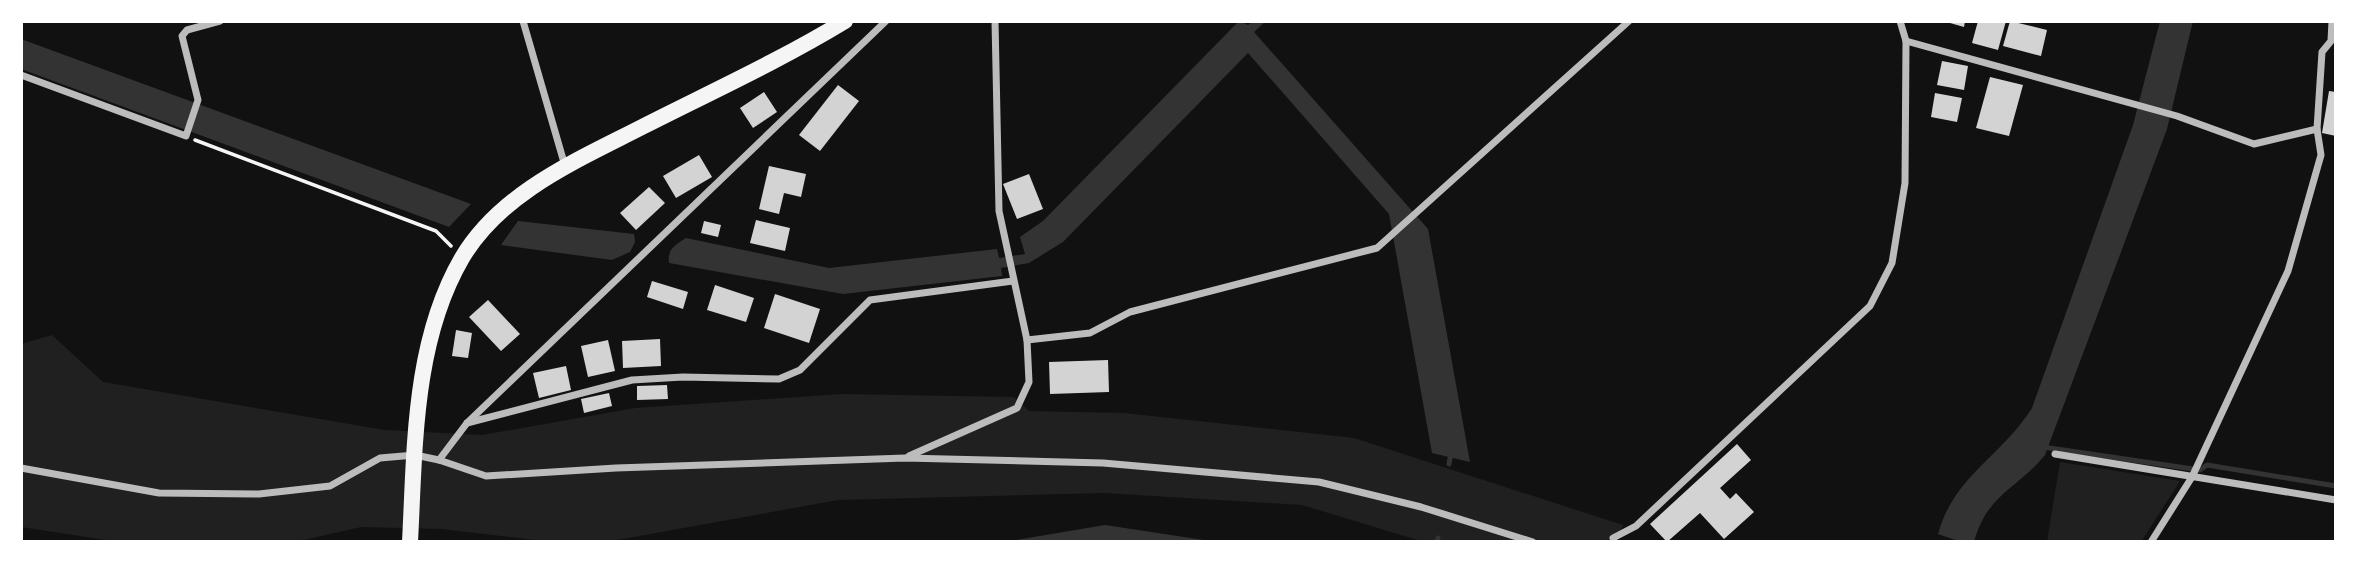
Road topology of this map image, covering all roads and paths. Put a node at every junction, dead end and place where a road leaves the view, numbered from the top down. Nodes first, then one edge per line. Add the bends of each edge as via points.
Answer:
1 (220, 21) edge
2 (523, 21) edge
3 (845, 21) edge
4 (886, 21) edge
5 (996, 21) edge
6 (1629, 21) edge
7 (1900, 21) edge
8 (2332, 21) edge
9 (1906, 41) junction
10 (2333, 42) edge
11 (21, 75) edge
12 (2317, 129) junction
13 (186, 136) junction
14 (566, 166) junction
15 (463, 257) junction
16 (1013, 281) junction
17 (1027, 340) junction
18 (467, 424) junction
19 (2055, 454) dead end
20 (415, 455) junction
21 (905, 458) junction
22 (439, 460) junction
23 (21, 468) edge
24 (2192, 477) junction
25 (2336, 500) edge
26 (1613, 538) dead end
27 (410, 542) edge
28 (1533, 542) edge
29 (2151, 542) edge

1 - 13 street via 187,30 182,36 198,100
2 - 14 street
3 - 14 highway
4 - 18 street
5 - 16 street via 999,211
6 - 17 street via 1377,248 1130,312 1090,333
7 - 9 street
8 - 10 street
9 - 12 street via 2177,116 2254,144
9 - 26 street via 1905,183 1892,262 1870,306 1636,526
10 - 12 street via 2322,52
11 - 13 street
12 - 24 street via 2321,155 2288,271
13 - 15 path via 436,231
14 - 15 highway via 505,206
15 - 20 highway via 438,314 424,369
16 - 17 street
16 - 18 street via 870,300 800,370 779,379 632,380
17 - 21 street via 1030,382 1017,408
18 - 22 street
19 - 24 street
20 - 22 street
20 - 23 street via 380,458 330,486 259,494 159,493
20 - 27 highway
21 - 22 street via 486,476
21 - 28 street via 1103,463 1319,482 1421,506
24 - 25 street
24 - 29 street

